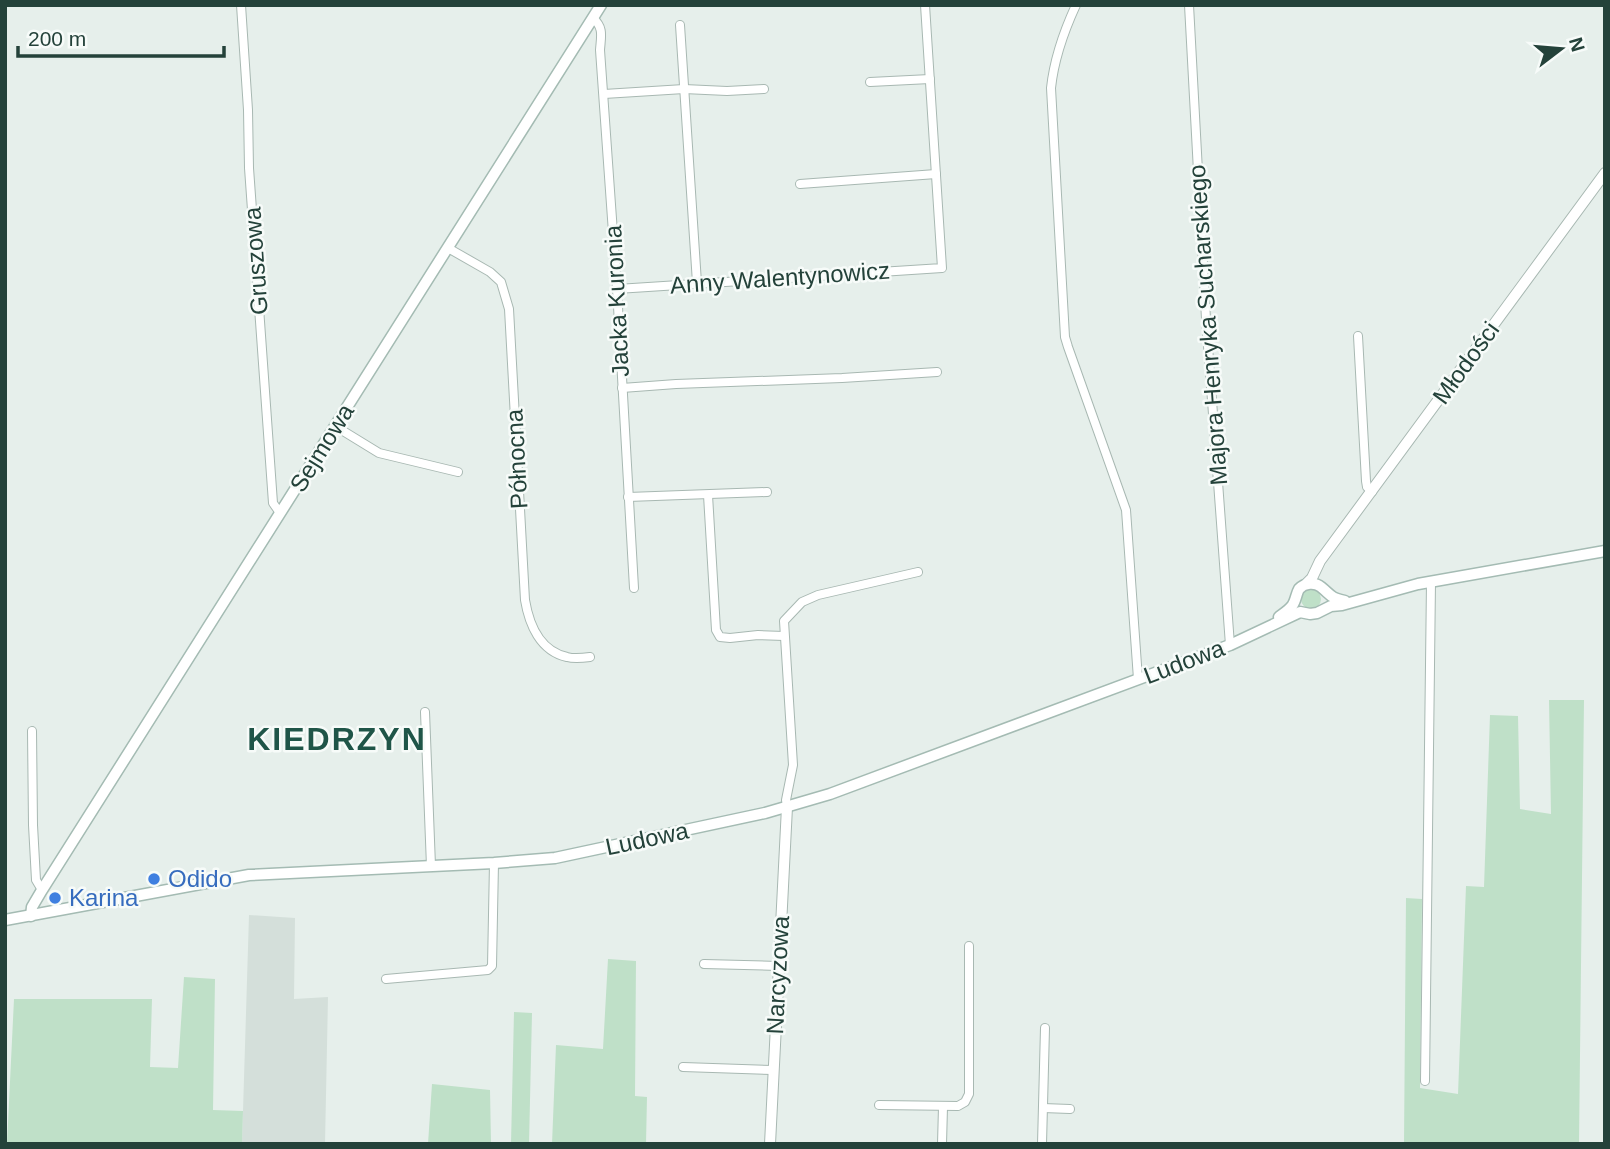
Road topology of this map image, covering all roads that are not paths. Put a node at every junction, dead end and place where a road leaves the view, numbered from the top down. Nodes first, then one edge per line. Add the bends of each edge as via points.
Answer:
1 (242, 5) edge
2 (601, 5) edge
3 (925, 5) edge
4 (1076, 5) edge
5 (1189, 5) edge
6 (593, 18) junction
7 (680, 25) dead end
8 (930, 79) junction
9 (870, 82) dead end
10 (684, 89) junction
11 (764, 89) dead end
12 (604, 94) junction
13 (1605, 173) edge
14 (936, 174) junction
15 (800, 184) dead end
16 (448, 248) junction
17 (697, 283) junction
18 (617, 289) junction
19 (1358, 336) dead end
20 (937, 372) dead end
21 (622, 388) junction
22 (335, 426) junction
23 (458, 472) dead end
24 (767, 492) dead end
25 (1372, 492) junction
26 (708, 495) junction
27 (628, 497) junction
28 (280, 513) junction
29 (1605, 551) edge
30 (1326, 554) junction
31 (918, 572) dead end
32 (1431, 582) junction
33 (1306, 584) junction
34 (634, 588) dead end
35 (1323, 590) junction
36 (1296, 598) junction
37 (1350, 602) junction
38 (1323, 609) junction
39 (1304, 612) junction
40 (1260, 632) junction
41 (784, 636) junction
42 (1230, 645) junction
43 (590, 657) dead end
44 (1138, 679) junction
45 (425, 712) dead end
46 (32, 731) dead end
47 (787, 807) junction
48 (494, 863) junction
49 (431, 866) junction
50 (42, 890) junction
51 (30, 916) junction
52 (5, 920) edge
53 (969, 946) dead end
54 (704, 964) dead end
55 (778, 966) junction
56 (386, 979) dead end
57 (1045, 1028) dead end
58 (683, 1068) dead end
59 (773, 1070) junction
60 (1425, 1081) dead end
61 (879, 1105) dead end
62 (943, 1107) junction
63 (1043, 1108) junction
64 (1070, 1109) dead end
65 (771, 1144) edge
66 (942, 1144) edge
67 (1042, 1144) edge

1 - 28 street, Gruszowa via 272,491
2 - 6 main road, Sejmowa
3 - 8 street
4 - 44 street via 1051,88 1065,337 1127,515
5 - 42 street, Majora Henryka Sucharskiego
6 - 12 street, Jacka Kuronia via 601,28
6 - 16 main road, Sejmowa
7 - 10 street
8 - 9 street
8 - 14 street
10 - 11 street
10 - 12 street
10 - 17 street
12 - 18 street, Jacka Kuronia
13 - 25 street, Młodości
14 - 15 street
14 - 17 street, Anny Walentynowicz via 942,268
16 - 22 main road, Sejmowa
16 - 43 street, Północna via 501,282 509,309 525,600 530,622 553,651 571,658
17 - 18 street, Anny Walentynowicz
18 - 21 street, Jacka Kuronia
19 - 25 street via 1366,481
20 - 21 street
21 - 27 street, Jacka Kuronia
22 - 23 street via 379,453
22 - 28 main road, Sejmowa
24 - 26 street
25 - 30 street, Młodości
26 - 27 street
26 - 41 street via 718,635
27 - 34 street, Jacka Kuronia
28 - 50 main road, Sejmowa
29 - 32 main road, Ludowa
30 - 33 street, Młodości
30 - 35 street, Młodości via 1320,575
31 - 41 street via 809,598 784,621
32 - 37 main road, Ludowa
32 - 60 street
33 - 35 main road
33 - 36 main road, Ludowa
35 - 37 main road via 1336,600
35 - 38 main road via 1327,599
36 - 39 main road
36 - 40 main road, Ludowa
37 - 38 main road, Ludowa
38 - 39 main road, Ludowa
39 - 40 main road, Ludowa
40 - 42 main road, Ludowa
41 - 47 street via 793,765
42 - 44 main road, Ludowa
44 - 47 main road, Ludowa
45 - 49 street
46 - 50 street via 36,880
47 - 48 main road, Ludowa via 555,859
47 - 55 street, Narcyzowa
48 - 49 main road, Ludowa
48 - 56 street via 492,965 488,970
49 - 51 main road, Ludowa via 249,875
50 - 51 main road, Sejmowa
51 - 52 main road, Ludowa
53 - 62 street via 969,1094 958,1106
54 - 55 street
55 - 59 street, Narcyzowa
57 - 63 street
58 - 59 street
59 - 65 street, Narcyzowa
61 - 62 street
62 - 66 street
63 - 64 street
63 - 67 street

